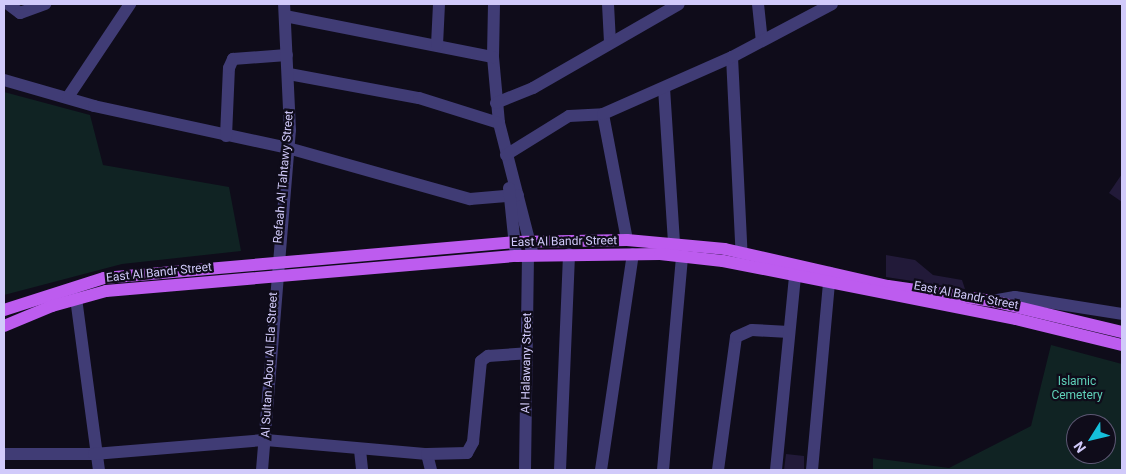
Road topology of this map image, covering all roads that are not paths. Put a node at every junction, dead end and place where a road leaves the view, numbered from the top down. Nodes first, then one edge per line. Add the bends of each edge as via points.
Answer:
1 (8, 4) edge
2 (45, 4) edge
3 (130, 4) edge
4 (439, 4) edge
5 (494, 4) edge
6 (608, 4) edge
7 (679, 4) edge
8 (758, 4) edge
9 (832, 4) edge
10 (285, 10) edge
11 (762, 40) junction
12 (610, 43) junction
13 (437, 45) junction
14 (288, 55) junction
15 (493, 57) junction
16 (732, 57) junction
17 (289, 74) junction
18 (4, 80) edge
19 (664, 88) junction
20 (68, 96) junction
21 (496, 104) junction
22 (603, 114) junction
23 (499, 123) junction
24 (226, 136) junction
25 (288, 148) junction
26 (506, 155) junction
27 (513, 195) junction
28 (627, 240) junction
29 (530, 241) junction
30 (514, 242) junction
31 (674, 242) junction
32 (569, 254) junction
33 (634, 254) junction
34 (526, 255) junction
35 (682, 255) junction
36 (276, 260) junction
37 (742, 260) junction
38 (796, 272) junction
39 (275, 276) junction
40 (830, 279) junction
41 (76, 298) junction
42 (992, 301) junction
43 (965, 303) junction
44 (4, 310) edge
45 (1017, 313) junction
46 (1122, 314) edge
47 (4, 326) edge
48 (789, 332) junction
49 (1122, 332) edge
50 (1122, 345) edge
51 (527, 353) junction
52 (266, 440) junction
53 (360, 450) junction
54 (4, 454) edge
55 (427, 454) junction
56 (94, 465) edge
57 (262, 470) edge
58 (362, 470) edge
59 (431, 470) edge
60 (526, 470) edge
61 (560, 470) edge
62 (601, 470) edge
63 (663, 470) edge
64 (718, 470) edge
65 (776, 470) edge
66 (812, 470) edge

1 - 2 street via 20,13
3 - 20 street
4 - 13 street
5 - 15 street
6 - 12 street
7 - 12 street
8 - 11 street
9 - 11 street
10 - 13 street
10 - 14 street, Refaah Al Tahtawy Street
11 - 16 street
12 - 21 street
13 - 15 street
14 - 17 street, Refaah Al Tahtawy Street
14 - 24 street via 233,59 228,68
15 - 21 street
16 - 19 street
16 - 37 street
17 - 23 street via 419,98
17 - 25 street, Refaah Al Tahtawy Street
18 - 20 street
19 - 22 street
19 - 31 street
20 - 24 street
21 - 23 street
22 - 26 street via 569,116
22 - 28 street
23 - 26 street
24 - 25 street
25 - 27 street via 470,199
25 - 36 street, Refaah Al Tahtawy Street
26 - 27 street
27 - 29 street
27 - 30 street
28 - 29 main road, East Al Bandr Street
28 - 31 main road, East Al Bandr Street
29 - 30 main road, East Al Bandr Street
29 - 34 street
30 - 34 street
30 - 36 main road, East Al Bandr Street
31 - 37 main road, East Al Bandr Street
32 - 33 main road, East Al Bandr Street
32 - 34 main road, East Al Bandr Street
32 - 61 street
33 - 35 main road, East Al Bandr Street
33 - 62 street
34 - 39 main road, East Al Bandr Street
34 - 51 street, Al Halawany Street
35 - 37 main road, East Al Bandr Street
35 - 63 street
36 - 39 street, Al Sultan Abou Al Ela Street
36 - 44 main road, East Al Bandr Street via 104,278
37 - 38 main road, East Al Bandr Street
38 - 40 main road, East Al Bandr Street
38 - 48 street
39 - 41 main road, East Al Bandr Street via 106,291
39 - 52 street, Al Sultan Abou Al Ela Street
40 - 43 main road, East Al Bandr Street
40 - 66 street
41 - 47 main road, East Al Bandr Street
41 - 56 street
42 - 43 main road, East Al Bandr Street
42 - 45 main road, East Al Bandr Street
42 - 46 street via 1015,297
43 - 45 main road, East Al Bandr Street
45 - 49 main road, East Al Bandr Street
45 - 50 main road, East Al Bandr Street
48 - 64 street via 752,330 736,337
48 - 65 street
51 - 55 street via 488,356 481,361 473,442 467,453
51 - 60 street, Al Halawany Street
52 - 53 street
52 - 56 street
52 - 57 street, Al Sultan Abou Al Ela Street
53 - 55 street
53 - 58 street
54 - 56 street
55 - 59 street

